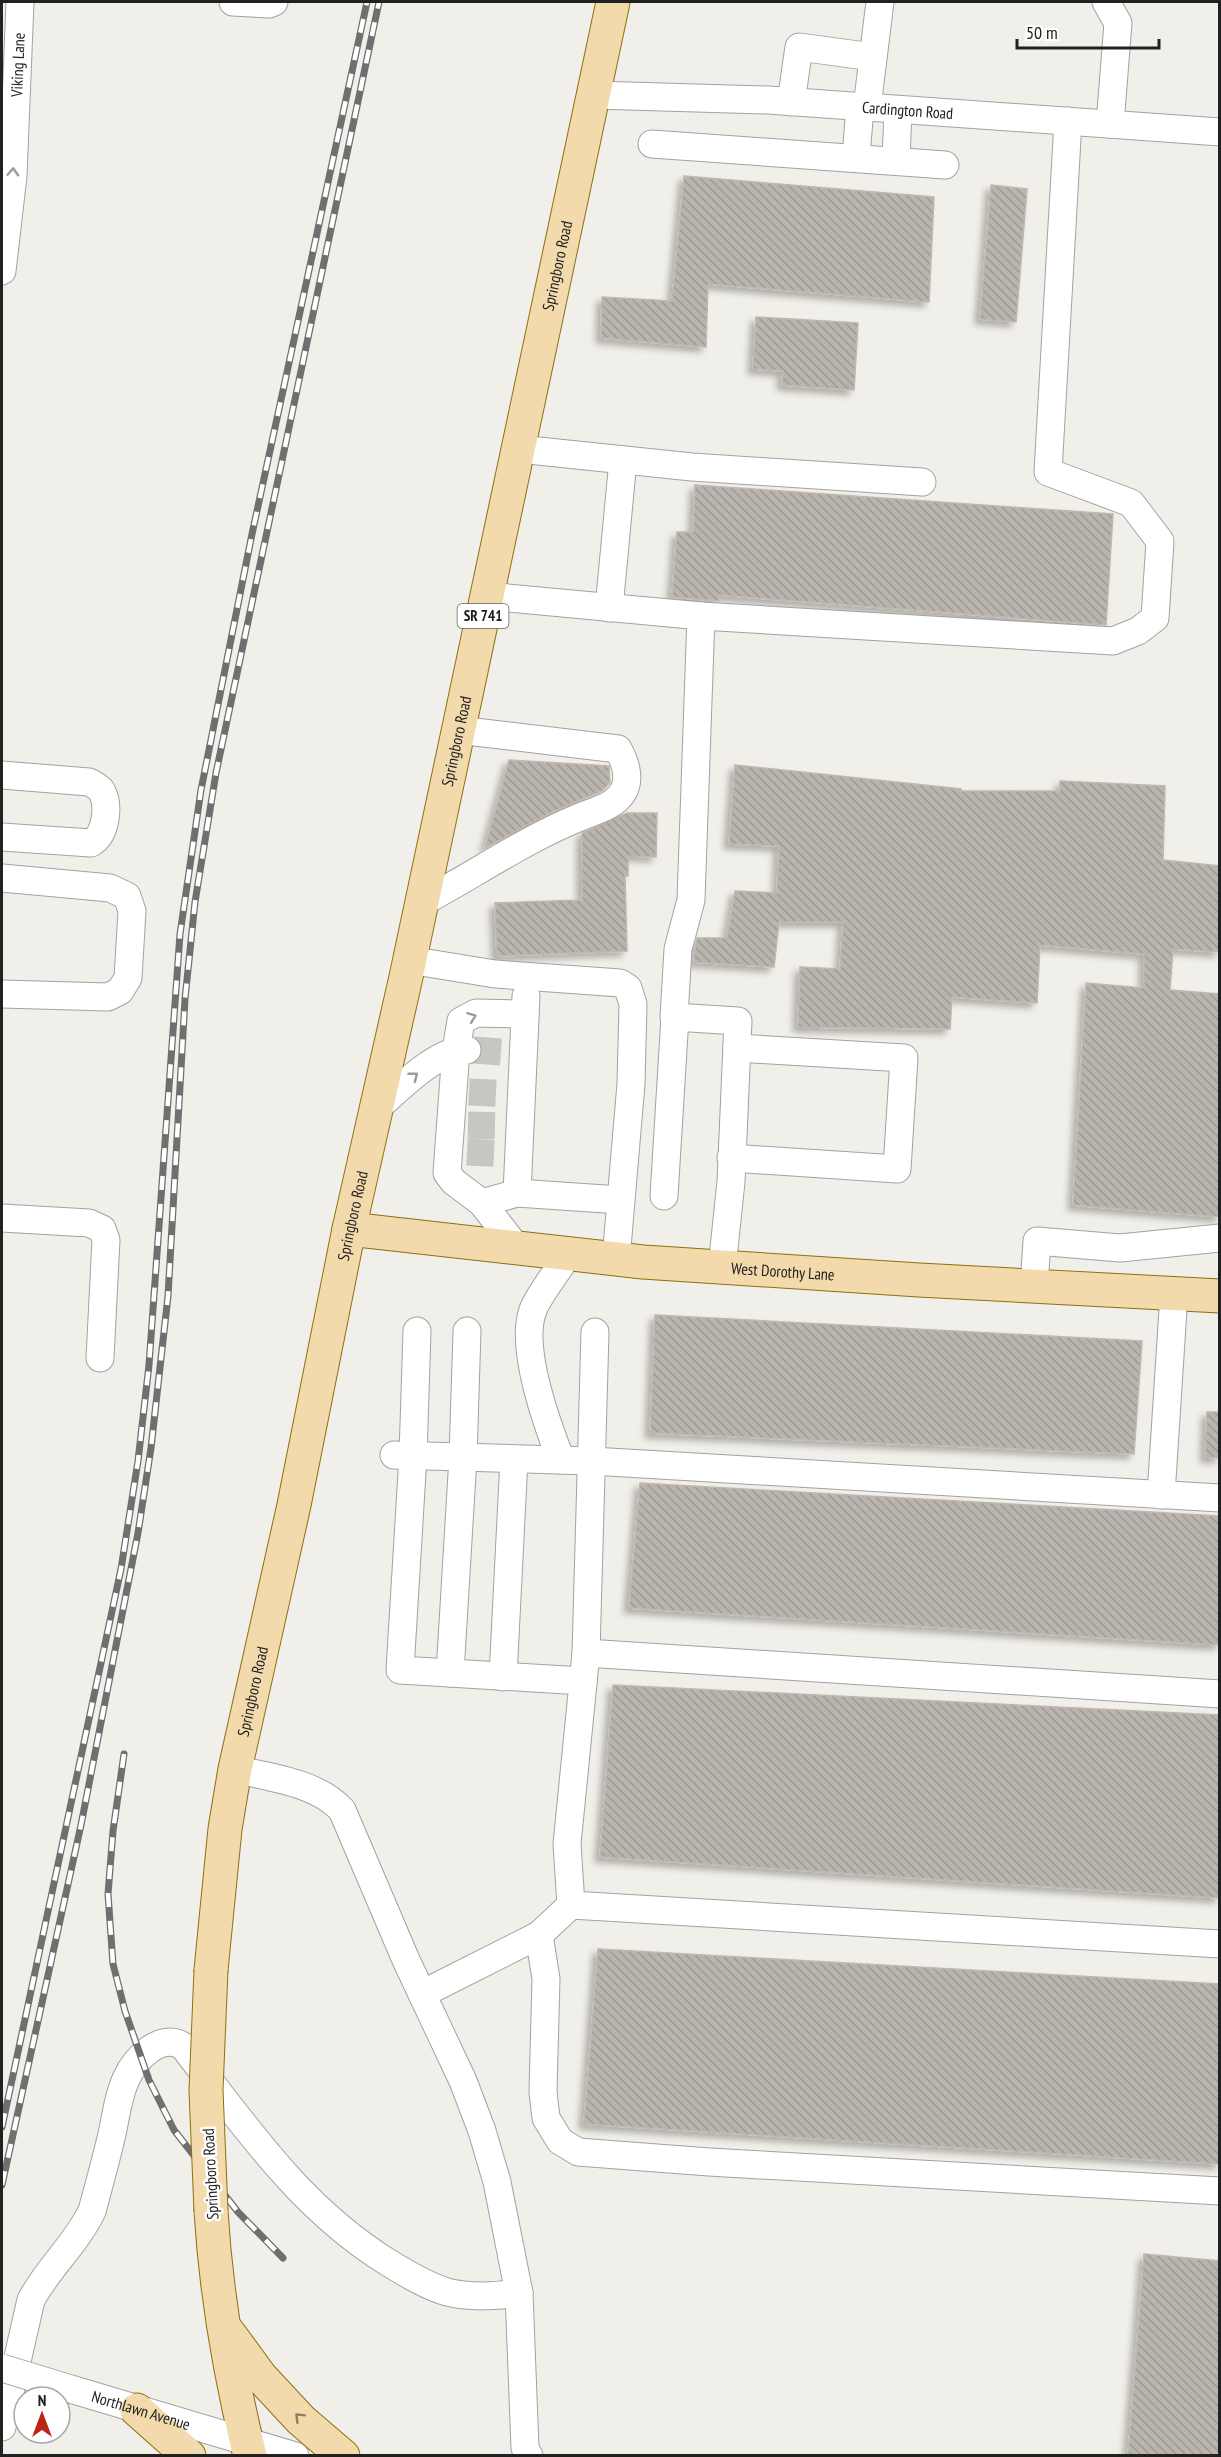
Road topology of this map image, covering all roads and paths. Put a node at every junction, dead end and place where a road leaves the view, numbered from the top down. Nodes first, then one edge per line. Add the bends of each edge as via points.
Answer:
1 (20, 2) edge
2 (233, 2) edge
3 (274, 2) edge
4 (613, 2) edge
5 (880, 2) edge
6 (1106, 2) edge
7 (873, 57) junction
8 (594, 95) junction
9 (791, 102) junction
10 (863, 107) junction
11 (898, 110) junction
12 (1068, 121) junction
13 (1110, 124) junction
14 (1220, 132) edge
15 (652, 144) dead end
16 (856, 158) junction
17 (896, 161) junction
18 (945, 165) dead end
19 (2, 271) edge
20 (519, 449) junction
21 (623, 460) junction
22 (922, 482) dead end
23 (487, 596) junction
24 (609, 608) junction
25 (701, 616) junction
26 (458, 730) junction
27 (2, 775) edge
28 (2, 837) edge
29 (2, 878) edge
30 (421, 903) junction
31 (410, 960) junction
32 (529, 977) junction
33 (2, 994) edge
34 (525, 1014) junction
35 (675, 1017) junction
36 (737, 1048) junction
37 (465, 1050) junction
38 (377, 1108) junction
39 (731, 1158) junction
40 (516, 1193) junction
41 (663, 1196) dead end
42 (620, 1200) junction
43 (482, 1203) junction
44 (2, 1218) edge
45 (349, 1229) junction
46 (1220, 1238) edge
47 (517, 1248) junction
48 (568, 1254) junction
49 (616, 1259) junction
50 (722, 1267) junction
51 (1034, 1286) junction
52 (1174, 1294) junction
53 (1220, 1296) edge
54 (417, 1331) dead end
55 (467, 1331) dead end
56 (595, 1332) dead end
57 (100, 1358) dead end
58 (404, 1455) junction
59 (463, 1457) junction
60 (514, 1459) junction
61 (561, 1460) junction
62 (592, 1461) junction
63 (1161, 1494) junction
64 (1220, 1498) edge
65 (586, 1653) junction
66 (450, 1673) junction
67 (503, 1677) junction
68 (583, 1681) junction
69 (1220, 1694) edge
70 (236, 1769) junction
71 (571, 1905) junction
72 (539, 1935) junction
73 (1220, 1944) edge
74 (422, 1994) junction
75 (1220, 2191) edge
76 (519, 2293) junction
77 (223, 2326) junction
78 (2, 2368) edge
79 (137, 2410) junction
80 (2, 2427) edge
81 (248, 2448) edge
82 (189, 2456) edge
83 (295, 2456) edge
84 (343, 2456) edge
85 (529, 2456) edge

19 -> 1 street, Viking Lane via 13,176
2 - 3 street
4 - 8 main road, Springboro Road / SR 741
5 - 7 street
6 - 13 street via 1118,23
7 - 9 street via 799,47
7 - 10 street
8 - 9 street, Cardington Road
8 - 20 main road, Springboro Road / SR 741
9 - 10 street, Cardington Road
10 - 11 street, Cardington Road
10 - 16 street
11 - 12 street, Cardington Road
11 - 17 street
12 - 13 street, Cardington Road
12 - 25 street via 1048,472 1131,502 1160,541 1155,618 1138,631 1113,640
13 - 14 street, Cardington Road
15 - 16 street
16 - 17 street
17 - 18 street
20 - 21 street
20 - 23 main road, Springboro Road / SR 741
21 - 22 street
21 - 24 street
23 - 24 street
23 - 26 main road, Springboro Road / SR 741
24 - 25 street
25 - 35 street via 692,900 678,949
26 - 30 main road, Springboro Road / SR 741
26 - 30 street via 618,749 625,761 627,778 624,791 615,802 557,826
27 - 28 street via 89,782 100,789 105,802 104,828 99,839 91,843
29 - 33 street via 110,888 127,896 132,911 128,978 120,991 108,998
30 - 31 main road, Springboro Road / SR 741
31 - 32 street
31 - 38 main road, Springboro Road / SR 741
32 - 34 street
32 - 42 street via 620,984 628,988 633,1004 631,1084
37 -> 34 street via 461,1021 476,1013
34 - 40 street via 513,1126
35 - 36 street via 738,1021
35 - 41 street
36 - 39 street
36 - 39 street via 904,1058 897,1169
38 -> 37 street via 420,1071
37 - 43 street via 458,1151 447,1173
38 - 45 main road, Springboro Road / SR 741
39 - 50 street
40 - 42 street
40 - 43 street
42 - 49 street
43 - 47 street
44 - 57 street via 89,1223 102,1229 106,1240
45 - 47 main road, West Dorothy Lane
45 - 70 main road, Springboro Road / SR 741
46 - 51 street via 1120,1248 1037,1241
47 - 48 main road, West Dorothy Lane
48 - 49 main road, West Dorothy Lane
48 - 61 street via 533,1310 530,1340 544,1416
49 - 50 main road, West Dorothy Lane
50 - 51 main road, West Dorothy Lane
51 - 52 main road, West Dorothy Lane
52 - 53 main road, West Dorothy Lane
52 - 63 street
54 - 58 street
55 - 59 street
56 - 62 street
58 - 59 street
58 - 66 street via 400,1670
59 - 60 street
59 - 66 street
60 - 61 street
60 - 67 street
61 - 62 street
62 - 63 street
62 - 65 street
63 - 64 street
65 - 68 street
65 - 69 street
66 - 67 street
67 - 68 street
68 - 71 street via 567,1844
70 - 74 street via 316,1790 342,1809
70 - 77 main road, Springboro Road / SR 741, bridge via 225,1828 211,1970 206,2090 214,2264
71 - 72 street
71 - 73 street
72 - 74 street
72 - 75 street via 546,1979 546,2118 560,2141 578,2152
74 - 76 street via 482,2131 497,2182
76 - 80 street via 472,2296 449,2292 369,2251 302,2194 272,2162 183,2046 168,2041 141,2057 127,2077 92,2211 31,2300
76 - 85 street via 525,2448
77 - 81 main road, Springboro Road / SR 741
84 -> 77 main road via 301,2420 261,2377
78 - 79 street, Northlawn Avenue, bridge
79 - 81 street, Northlawn Avenue
79 - 82 main road
81 - 83 street, Northlawn Avenue

